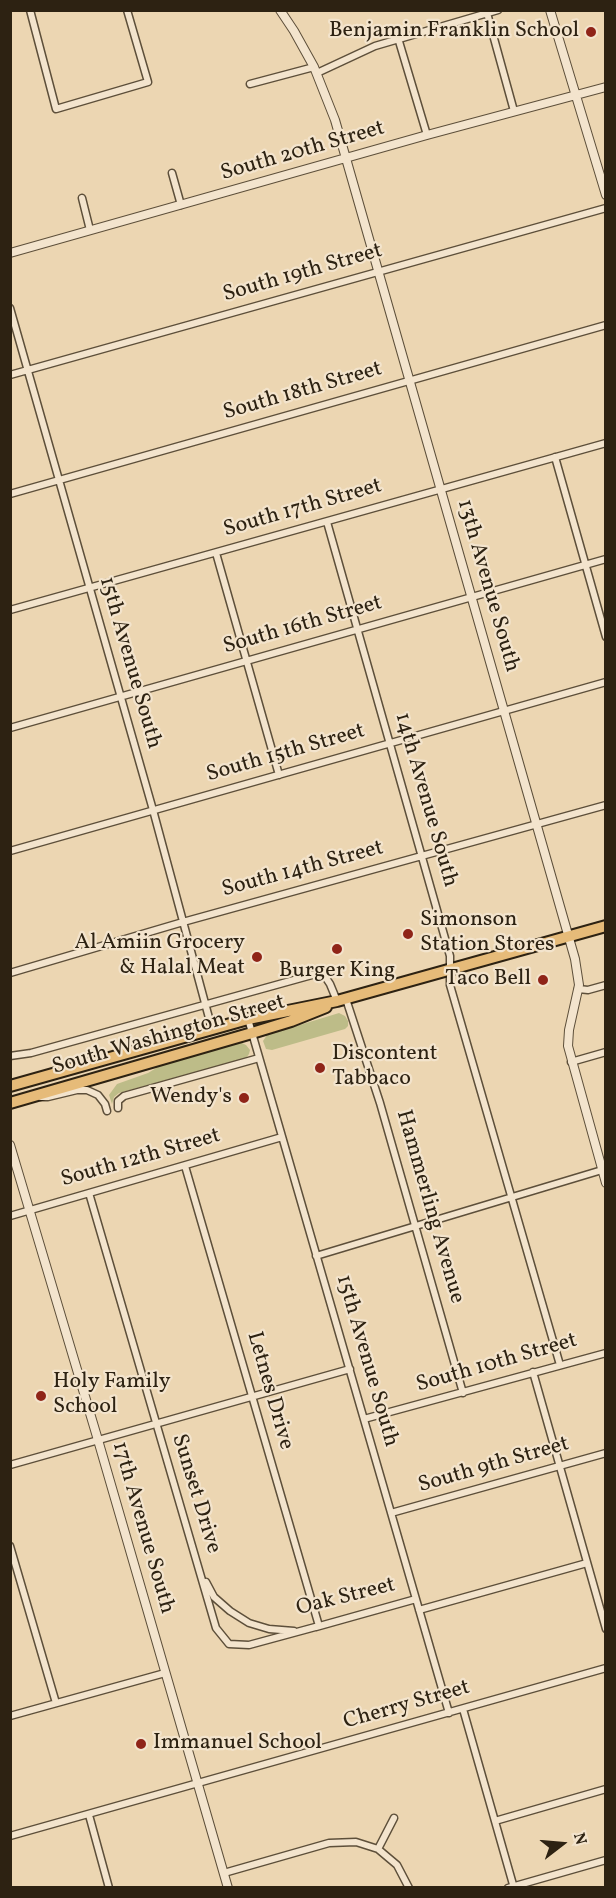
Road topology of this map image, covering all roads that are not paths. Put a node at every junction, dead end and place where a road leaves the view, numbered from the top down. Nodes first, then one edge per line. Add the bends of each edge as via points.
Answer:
1 (30, 10) edge
2 (128, 10) edge
3 (280, 10) edge
4 (498, 10) edge
5 (550, 10) edge
6 (487, 13) junction
7 (398, 38) junction
8 (315, 70) junction
9 (250, 84) dead end
10 (606, 87) edge
11 (575, 95) junction
12 (514, 111) junction
13 (427, 135) junction
14 (346, 158) junction
15 (172, 173) dead end
16 (606, 195) edge
17 (82, 198) dead end
18 (181, 205) junction
19 (606, 208) edge
20 (90, 230) junction
21 (10, 253) edge
22 (379, 271) junction
23 (10, 308) edge
24 (606, 325) edge
25 (28, 370) junction
26 (10, 375) edge
27 (410, 380) junction
28 (606, 443) edge
29 (555, 457) junction
30 (59, 480) junction
31 (441, 489) junction
32 (10, 494) edge
33 (327, 522) junction
34 (216, 553) junction
35 (606, 559) edge
36 (584, 565) junction
37 (90, 589) junction
38 (472, 598) junction
39 (10, 610) edge
40 (358, 630) junction
41 (606, 637) edge
42 (247, 661) junction
43 (606, 682) edge
44 (120, 697) junction
45 (504, 710) junction
46 (10, 728) edge
47 (390, 743) junction
48 (279, 775) junction
49 (606, 805) edge
50 (153, 810) junction
51 (537, 825) junction
52 (10, 851) edge
53 (422, 856) junction
54 (183, 922) junction
55 (606, 926) edge
56 (568, 936) junction
57 (451, 968) junction
58 (10, 974) edge
59 (606, 985) edge
60 (578, 990) junction
61 (341, 1000) junction
62 (206, 1004) junction
63 (248, 1019) junction
64 (212, 1029) junction
65 (252, 1033) junction
66 (606, 1052) edge
67 (10, 1056) edge
68 (259, 1058) junction
69 (571, 1062) junction
70 (10, 1086) edge
71 (35, 1096) junction
72 (10, 1103) edge
73 (118, 1108) dead end
74 (107, 1111) dead end
75 (282, 1137) junction
76 (10, 1145) edge
77 (185, 1166) junction
78 (602, 1170) junction
79 (606, 1183) edge
80 (89, 1193) junction
81 (512, 1198) junction
82 (30, 1210) junction
83 (10, 1216) edge
84 (416, 1226) junction
85 (316, 1256) junction
86 (606, 1353) edge
87 (560, 1365) junction
88 (350, 1369) junction
89 (533, 1372) junction
90 (464, 1393) junction
91 (252, 1397) junction
92 (364, 1419) junction
93 (155, 1424) junction
94 (98, 1440) junction
95 (606, 1453) edge
96 (10, 1465) edge
97 (559, 1466) junction
98 (392, 1513) junction
99 (10, 1546) edge
100 (587, 1563) junction
101 (200, 1572) junction
102 (416, 1599) junction
103 (419, 1610) junction
104 (319, 1626) junction
105 (606, 1629) edge
106 (606, 1668) edge
107 (165, 1673) junction
108 (56, 1703) junction
109 (463, 1709) junction
110 (449, 1713) junction
111 (10, 1716) edge
112 (198, 1784) junction
113 (606, 1789) edge
114 (89, 1815) junction
115 (394, 1818) dead end
116 (495, 1821) junction
117 (10, 1836) edge
118 (378, 1848) junction
119 (606, 1860) edge
120 (224, 1873) junction
121 (109, 1887) edge
122 (228, 1887) edge
123 (409, 1887) edge
124 (512, 1887) edge

1 - 2 street via 56,109 148,82
3 - 8 street, 13th Avenue South
4 - 6 street
5 - 11 street
6 - 7 street
6 - 12 street
7 - 8 street
7 - 13 street
8 - 9 street
8 - 14 street, 13th Avenue South
10 - 11 street, South 20th Street
11 - 12 street, South 20th Street
11 - 16 street
12 - 13 street, South 20th Street
13 - 14 street, South 20th Street
14 - 18 street, South 20th Street
14 - 22 street, 13th Avenue South
15 - 18 street
17 - 20 street
18 - 20 street, South 20th Street
19 - 22 street, South 19th Street
20 - 21 street, South 20th Street
22 - 25 street, South 19th Street
22 - 27 street, 13th Avenue South
23 - 25 street, 15th Avenue South
24 - 27 street, South 18th Street
25 - 26 street, South 19th Street
25 - 30 street, 15th Avenue South
27 - 30 street, South 18th Street
27 - 31 street, 13th Avenue South
28 - 29 street, South 17th Street
29 - 31 street, South 17th Street
29 - 36 street
30 - 32 street, South 18th Street
30 - 37 street, 15th Avenue South
31 - 33 street, South 17th Street
31 - 38 street, 13th Avenue South
33 - 34 street, South 17th Street
33 - 40 street, 14th Avenue South
34 - 37 street, South 17th Street
34 - 42 street
35 - 36 street, South 16th Street
36 - 38 street, South 16th Street
36 - 41 street
37 - 39 street, South 17th Street
37 - 44 street, 15th Avenue South
38 - 40 street, South 16th Street
38 - 45 street, 13th Avenue South
40 - 42 street, South 16th Street
40 - 47 street, 14th Avenue South
42 - 44 street, South 16th Street
42 - 48 street
43 - 45 street, South 15th Street
44 - 46 street, South 16th Street
44 - 50 street, 15th Avenue South
45 - 47 street, South 15th Street
45 - 51 street, 13th Avenue South
47 - 48 street, South 15th Street
47 - 53 street, 14th Avenue South
48 - 50 street, South 15th Street
49 - 51 street, South 14th Street
50 - 52 street, South 15th Street
50 - 54 street, 15th Avenue South
51 - 53 street, South 14th Street
51 - 56 street, 13th Avenue South
53 - 54 street, South 14th Street
53 - 57 street, 14th Avenue South
54 - 58 street, South 14th Street
54 - 62 street, 15th Avenue South
55 - 56 main road, South Washington Street
56 - 57 main road, South Washington Street
56 - 60 street, 13th Avenue South via 578,970
57 - 61 main road, South Washington Street
57 - 81 street, 14th Avenue South via 450,985
59 - 60 street
60 - 69 street, 13th Avenue South via 567,1039
61 - 62 street, Hammerling Avenue via 326,978 318,975
61 - 63 main road, South Washington Street
61 - 65 main road, South Washington Street
61 - 84 street, Hammerling Avenue via 380,1103
62 - 64 street, 15th Avenue South
62 - 67 street, Hammerling Avenue
63 - 64 main road, South Washington Street
63 - 65 street, 15th Avenue South
64 - 70 main road, South Washington Street
65 - 68 street, 15th Avenue South
65 - 71 main road, South Washington Street
66 - 69 street
68 - 73 street via 131,1094 119,1099
68 - 75 street, 15th Avenue South
69 - 78 street, 13th Avenue South
71 - 72 main road, South Washington Street
71 - 74 street via 87,1090 98,1095
75 - 77 street, South 12th Street
75 - 85 street, 15th Avenue South
76 - 82 street, 17th Avenue South
77 - 80 street, South 12th Street
77 - 91 street, Letnes Drive
78 - 79 street, 13th Avenue South
78 - 81 street
80 - 82 street, South 12th Street
80 - 93 street, Sunset Drive
81 - 84 street
81 - 87 street, 14th Avenue South
82 - 83 street, South 12th Street
82 - 94 street, 17th Avenue South
84 - 85 street
84 - 90 street, Hammerling Avenue
85 - 88 street, 15th Avenue South
86 - 87 street, South 10th Street
87 - 89 street, South 10th Street
88 - 91 street
88 - 92 street, 15th Avenue South
89 - 90 street, South 10th Street
89 - 97 street
90 - 92 street, South 10th Street
91 - 93 street
91 - 104 street, Letnes Drive
92 - 98 street, 15th Avenue South
93 - 94 street
93 - 101 street, Sunset Drive
94 - 96 street
94 - 107 street, 17th Avenue South
95 - 97 street, South 9th Street
97 - 98 street, South 9th Street
97 - 100 street
98 - 102 street, 15th Avenue South
99 - 108 street
100 - 103 street, Oak Street
100 - 105 street
101 - 104 street, Oak Street via 214,1597 249,1623 296,1631
101 - 104 street, Sunset Drive via 216,1628 229,1644 249,1645
102 - 103 street, 15th Avenue South
102 - 104 street, Oak Street
103 - 110 street, 15th Avenue South
106 - 109 street, Cherry Street
107 - 108 street
107 - 112 street, 17th Avenue South
108 - 111 street
109 - 110 street, Cherry Street
109 - 116 street
110 - 112 street, Cherry Street
112 - 114 street, Cherry Street
112 - 120 street, 17th Avenue South
113 - 116 street
114 - 117 street, Cherry Street
114 - 121 street
115 - 118 street
116 - 124 street
118 - 120 street via 356,1842 329,1843
118 - 123 street via 397,1865
119 - 124 street
120 - 122 street, 17th Avenue South

